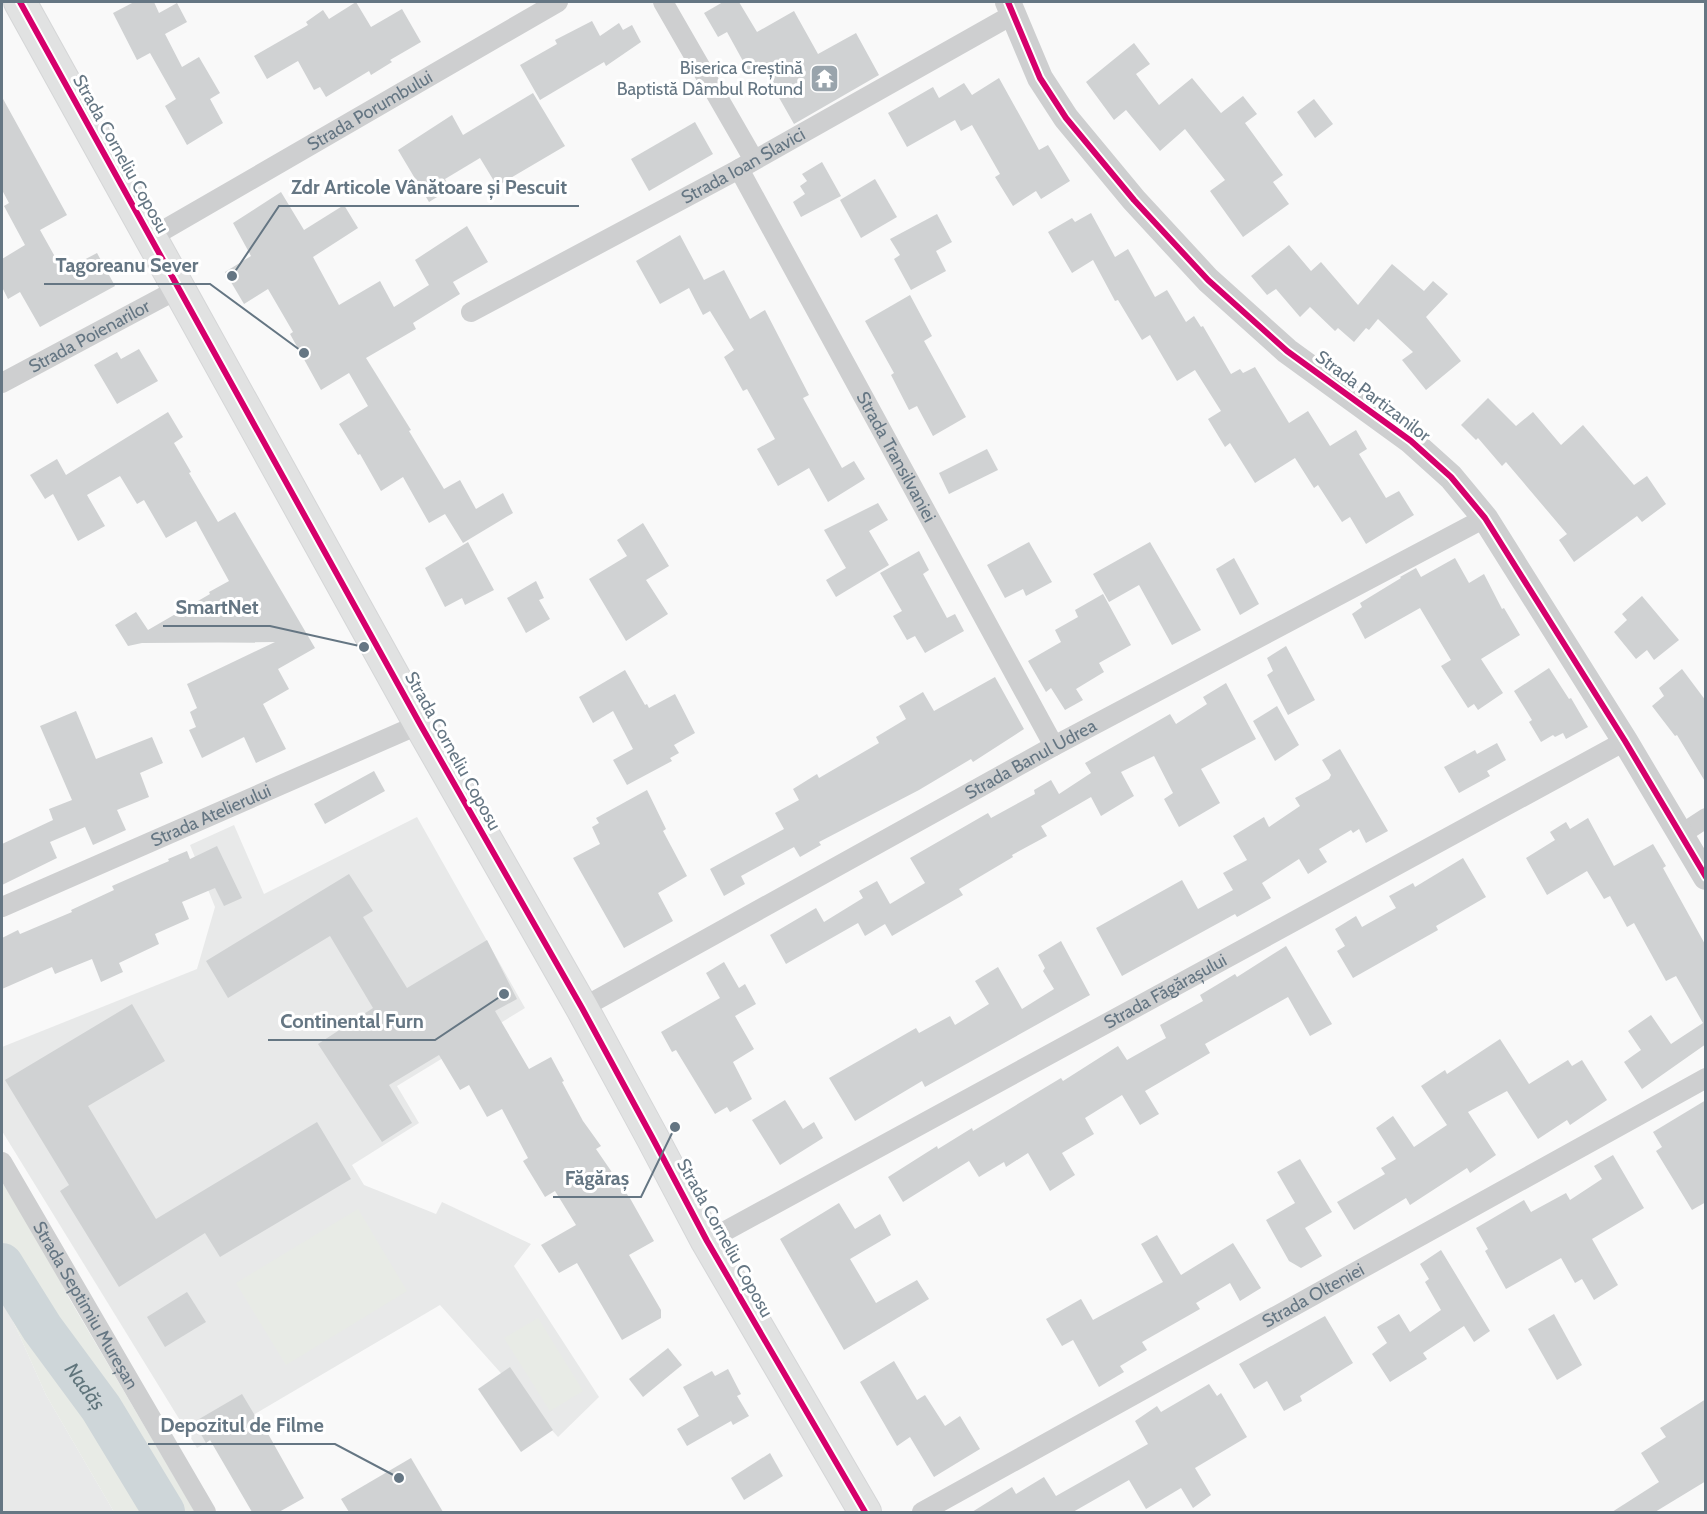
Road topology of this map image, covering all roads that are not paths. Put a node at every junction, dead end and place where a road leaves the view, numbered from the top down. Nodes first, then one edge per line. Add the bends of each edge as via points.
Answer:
1 (20, 2) edge
2 (558, 2) edge
3 (663, 2) edge
4 (1010, 8) edge
5 (747, 164) junction
6 (150, 238) junction
7 (178, 289) junction
8 (471, 312) dead end
9 (2, 383) edge
10 (1485, 518) junction
11 (420, 724) junction
12 (1625, 741) junction
13 (1054, 746) junction
14 (1706, 818) edge
15 (1680, 835) junction
16 (1706, 877) edge
17 (2, 907) edge
18 (582, 1008) junction
19 (1706, 1078) edge
20 (2, 1162) edge
21 (706, 1240) junction
22 (206, 1512) edge
23 (865, 1512) edge
24 (922, 1512) edge

1 - 6 main road, Strada Corneliu Coposu
2 - 6 street, Strada Porumbului
3 - 5 street, Strada Transilvaniei
4 - 5 street, Strada Ioan Slavici
4 - 10 street, Strada Partizanilor via 1040,78 1066,118 1208,280 1287,351 1411,441 1451,477
5 - 8 street, Strada Ioan Slavici
5 - 13 street, Strada Transilvaniei
6 - 7 main road, Strada Corneliu Coposu
7 - 9 street, Strada Poienarilor
7 - 11 main road, Strada Corneliu Coposu
10 - 12 street, Strada Partizanilor
10 - 13 street, Strada Banul Udrea
11 - 17 street, Strada Atelierului
11 - 18 main road, Strada Corneliu Coposu
12 - 15 street, Strada Partizanilor
12 - 21 street, Strada Făgărașului
13 - 18 street, Strada Banul Udrea
14 - 15 street
15 - 16 street, Strada Partizanilor
18 - 21 main road, Strada Corneliu Coposu
19 - 24 street, Strada Olteniei
20 - 22 street, Strada Septimiu Mureșan
21 - 23 main road, Strada Corneliu Coposu

